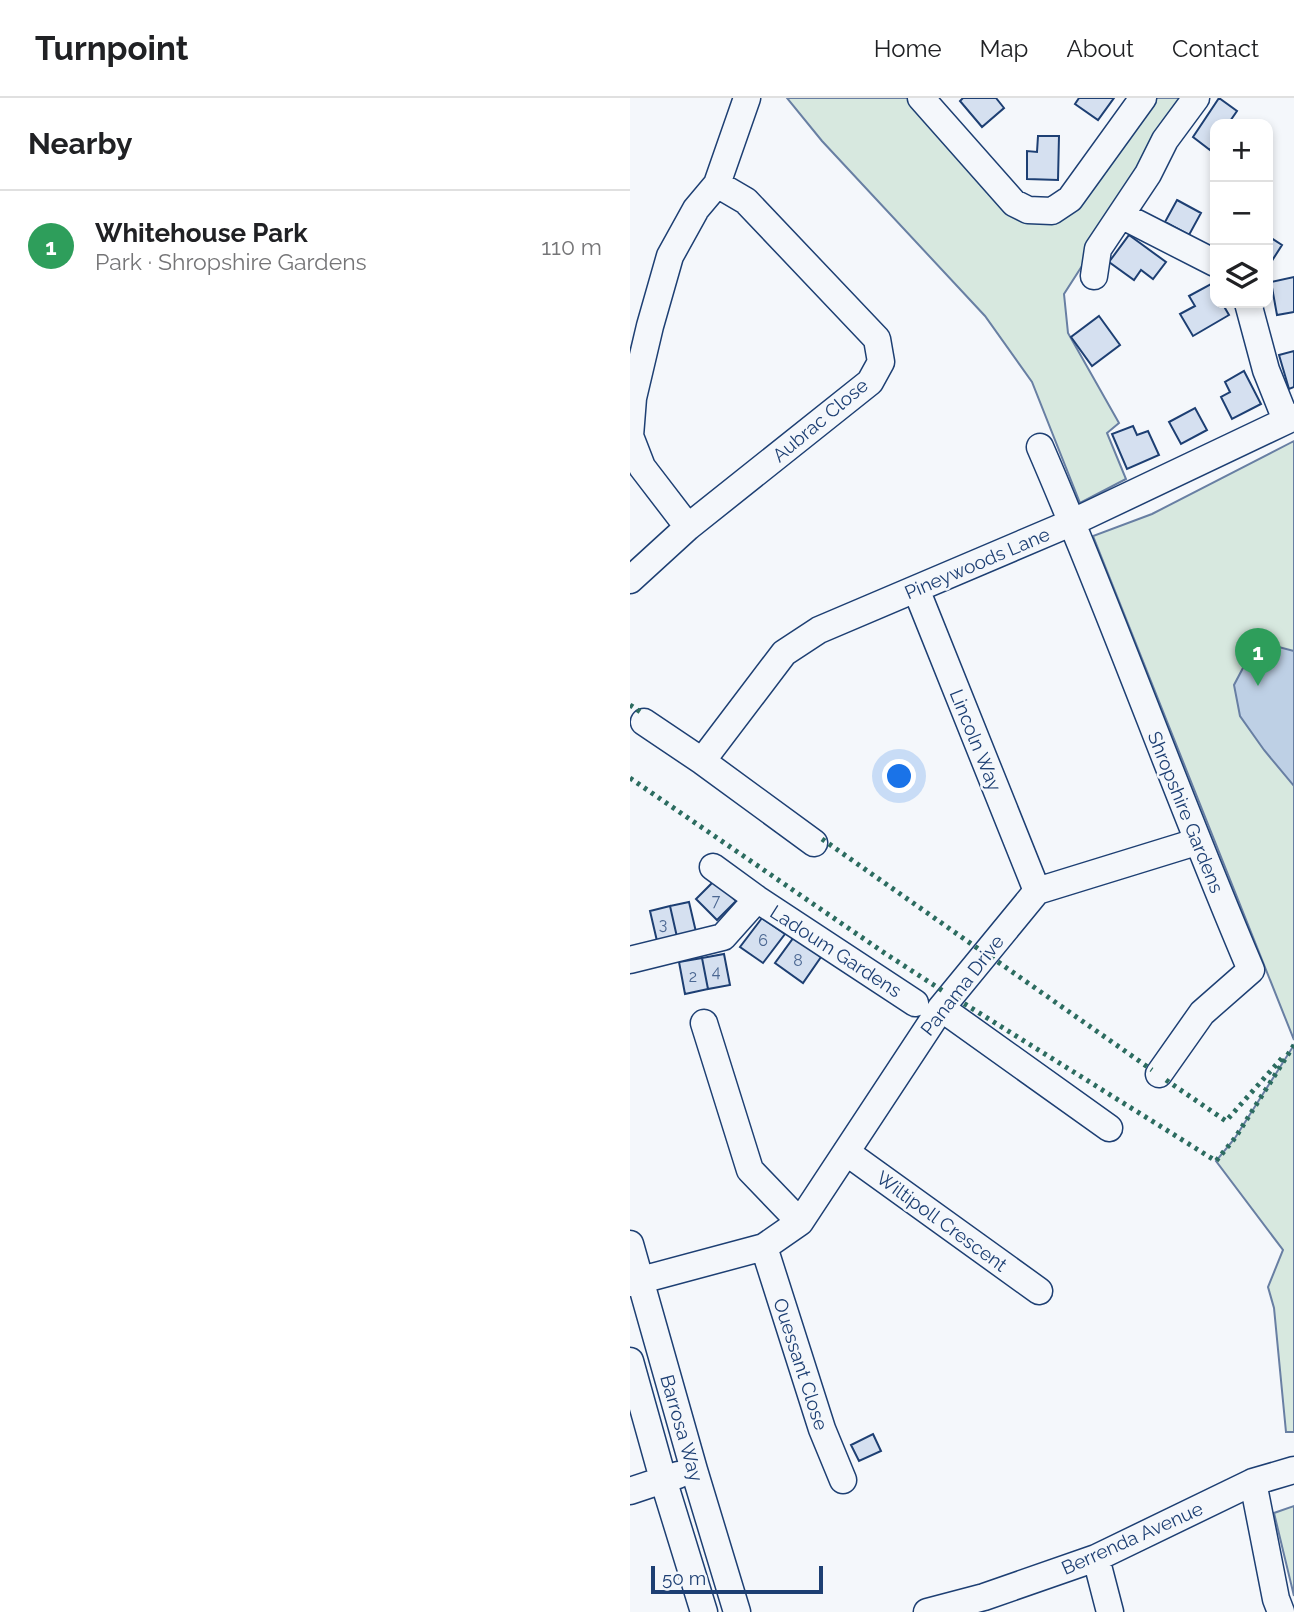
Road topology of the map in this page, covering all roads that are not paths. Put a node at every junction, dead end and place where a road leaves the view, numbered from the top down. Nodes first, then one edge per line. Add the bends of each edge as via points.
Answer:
1 (747, 98) edge
2 (921, 98) edge
3 (1143, 98) edge
4 (1196, 98) edge
5 (717, 184) junction
6 (1121, 215) junction
7 (1210, 260) edge
8 (1094, 276) dead end
9 (1249, 308) edge
10 (1290, 418) edge
11 (1040, 447) dead end
12 (1073, 522) junction
13 (688, 527) junction
14 (630, 580) edge
15 (916, 589) junction
16 (644, 722) dead end
17 (702, 761) junction
18 (1196, 842) junction
19 (814, 843) dead end
20 (713, 867) dead end
21 (1037, 891) junction
22 (757, 899) junction
23 (630, 960) edge
24 (928, 1006) junction
25 (704, 1023) dead end
26 (1159, 1074) dead end
27 (1109, 1128) dead end
28 (846, 1152) junction
29 (800, 1222) junction
30 (630, 1244) edge
31 (764, 1247) junction
32 (635, 1282) edge
33 (1039, 1291) dead end
34 (630, 1361) edge
35 (694, 1470) junction
36 (1294, 1470) edge
37 (663, 1479) junction
38 (843, 1480) dead end
39 (1253, 1482) junction
40 (630, 1490) edge
41 (1096, 1558) junction
42 (704, 1612) edge
43 (737, 1612) edge
44 (927, 1612) edge
45 (1111, 1612) edge
46 (1281, 1612) edge

1 - 5 street
2 - 3 street via 1014,203 1028,210 1052,211 1070,199
4 - 6 street
5 - 13 street via 696,209 670,256 633,398 630,436 642,467
5 - 13 street, Aubrac Close via 746,201 877,339 881,362 870,382
6 - 7 street
6 - 8 street via 1098,249
9 - 10 street via 1266,370
10 - 12 street, Pineywoods Lane
11 - 12 street, Shropshire Gardens
12 - 15 street, Pineywoods Lane
12 - 18 street, Shropshire Gardens
13 - 14 street, Aubrac Close
15 - 17 street, Pineywoods Lane via 819,630 784,653
15 - 21 street, Lincoln Way
16 - 17 street
17 - 19 street
18 - 21 street
18 - 26 street, Shropshire Gardens via 1251,970 1202,1013
20 - 22 street, Ladoum Gardens
21 - 24 street, Panama Drive
22 - 23 street, Ladoum Gardens via 723,937
22 - 24 street, Ladoum Gardens
24 - 27 street, Ladoum Gardens
24 - 28 street, Panama Drive
25 - 29 street via 750,1170
28 - 29 street, Panama Drive
28 - 33 street, Wiltipoll Crescent
29 - 31 street, Panama Drive
30 - 32 street, Barrosa Way
31 - 32 street, Panama Drive
31 - 38 street, Ouessant Close
32 - 35 street, Barrosa Way
34 - 37 street, Barrosa Way
35 - 37 street
35 - 43 street, Barrosa Way
36 - 39 street, Berrenda Avenue
37 - 40 street
37 - 42 street, Barrosa Way
39 - 41 street, Berrenda Avenue
39 - 46 street
41 - 44 street, Berrenda Avenue
41 - 45 street

